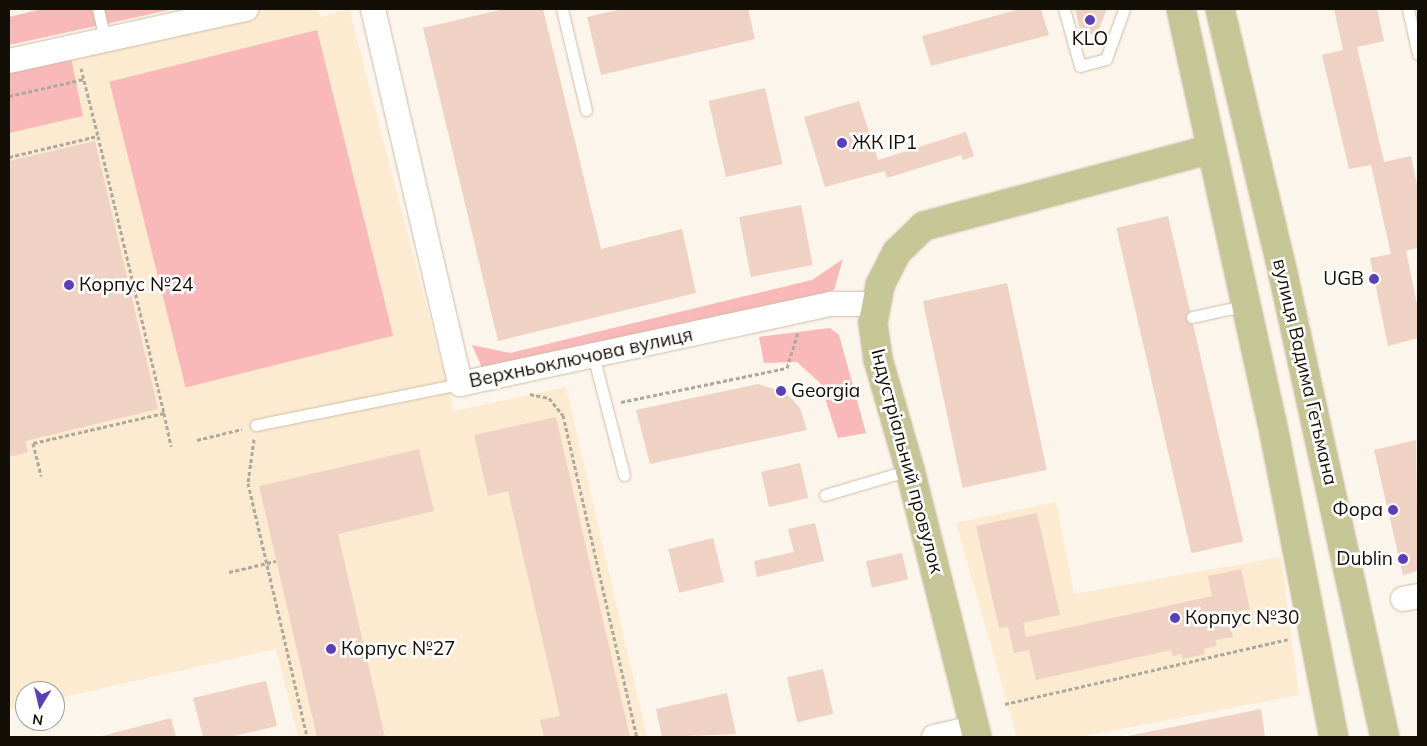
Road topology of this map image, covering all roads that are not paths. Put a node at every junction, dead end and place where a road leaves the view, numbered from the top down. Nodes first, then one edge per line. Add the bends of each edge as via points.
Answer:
1 (98, 9) edge
2 (246, 9) edge
3 (373, 9) edge
4 (562, 9) edge
5 (1064, 9) edge
6 (1124, 9) edge
7 (1181, 9) edge
8 (1220, 9) edge
9 (1408, 9) edge
10 (105, 40) junction
11 (1418, 54) edge
12 (9, 61) edge
13 (586, 110) dead end
14 (1212, 149) junction
15 (874, 304) junction
16 (1247, 305) junction
17 (1192, 317) dead end
18 (593, 355) junction
19 (460, 384) junction
20 (256, 425) road end
21 (910, 470) junction
22 (624, 475) dead end
23 (825, 495) dead end
24 (976, 732) edge
25 (938, 737) edge
26 (1334, 737) edge
27 (1385, 737) edge

1 - 10 lane
2 - 10 street
3 - 19 street, Верхньоключова вулиця
4 - 13 lane
5 - 6 lane via 1080,66 1106,59
7 - 14 main road
8 - 27 main road, вулиця Вадима Гетьмана via 1283,274
9 - 11 lane
10 - 12 street
14 - 15 main road, Індустріальний провулок via 924,226 897,252
14 - 16 main road
15 - 18 street, Верхньоключова вулиця via 831,304
15 - 21 main road, Індустріальний провулок via 878,359
16 - 17 lane
16 - 26 main road
18 - 19 street, Верхньоключова вулиця
18 - 22 lane
19 - 20 lane
21 - 23 lane
21 - 24 main road, Індустріальний провулок
24 - 25 street

